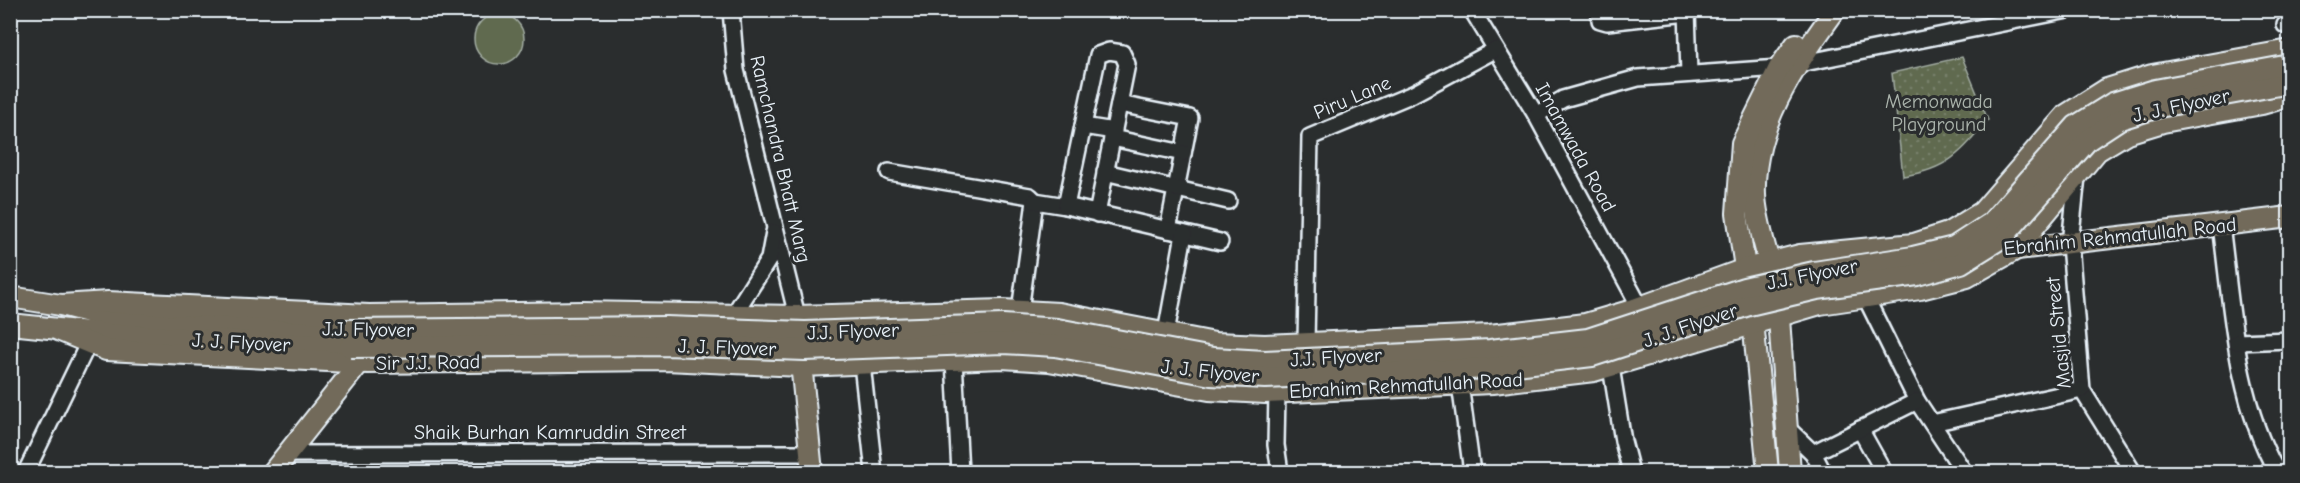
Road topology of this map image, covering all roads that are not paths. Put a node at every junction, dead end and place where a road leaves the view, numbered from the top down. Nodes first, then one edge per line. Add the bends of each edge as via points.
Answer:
1 (730, 10) edge
2 (1472, 10) edge
3 (1599, 10) edge
4 (1821, 10) edge
5 (1835, 10) edge
6 (2068, 10) edge
7 (1686, 12) edge
8 (2020, 15) edge
9 (1495, 50) junction
10 (2289, 50) edge
11 (2289, 65) edge
12 (1788, 66) junction
13 (1689, 74) junction
14 (2289, 83) edge
15 (2289, 96) edge
16 (1119, 104) junction
17 (1536, 115) junction
18 (1083, 126) junction
19 (1113, 134) junction
20 (1183, 153) junction
21 (889, 172) dead end
22 (1105, 172) junction
23 (2077, 176) junction
24 (1177, 189) junction
25 (1035, 201) junction
26 (1228, 201) dead end
27 (1066, 206) junction
28 (1097, 214) junction
29 (2289, 217) edge
30 (2221, 225) junction
31 (775, 227) junction
32 (1168, 230) junction
33 (1184, 234) junction
34 (1220, 242) dead end
35 (1914, 244) junction
36 (2070, 244) junction
37 (2014, 250) junction
38 (1770, 263) junction
39 (1745, 269) junction
40 (10, 297) edge
41 (1866, 298) junction
42 (62, 305) junction
43 (1640, 307) junction
44 (1020, 311) junction
45 (734, 314) junction
46 (1780, 315) junction
47 (797, 316) junction
48 (1754, 322) junction
49 (10, 324) edge
50 (58, 330) junction
51 (1166, 333) junction
52 (2289, 340) edge
53 (1306, 342) junction
54 (2237, 342) junction
55 (88, 344) junction
56 (352, 346) junction
57 (954, 360) junction
58 (862, 364) junction
59 (802, 366) junction
60 (1611, 367) junction
61 (1784, 379) junction
62 (1760, 381) junction
63 (1460, 384) junction
64 (2082, 390) junction
65 (1277, 392) junction
66 (1917, 401) junction
67 (1932, 423) junction
68 (1787, 428) junction
69 (1860, 429) junction
70 (810, 453) junction
71 (1813, 453) junction
72 (289, 454) junction
73 (26, 472) edge
74 (273, 472) edge
75 (812, 472) edge
76 (874, 472) edge
77 (960, 472) edge
78 (1280, 472) edge
79 (1472, 472) edge
80 (1631, 472) edge
81 (1768, 472) edge
82 (1790, 472) edge
83 (1823, 472) edge
84 (1884, 472) edge
85 (1964, 472) edge
86 (2133, 472) edge
87 (2277, 472) edge

1 - 31 street, Ramchandra Bhatt Marg via 736,70
2 - 9 street, Imamwada Road
3 - 7 street via 1600,20 1607,22
4 - 12 main road
5 - 12 main road
6 - 8 street
7 - 13 street
8 - 12 street
9 - 17 street, Imamwada Road
9 - 53 street, Piru Lane via 1413,94 1310,138
10 - 35 main road via 2152,75 2107,89 2066,115 1982,212 1948,232
11 - 56 main road, J.J. Flyover, bridge via 2155,90 2113,103 2076,126 1991,223 1954,247 1744,288 1588,339 1490,351 1265,361 1213,358 1057,328 1003,326 805,332 666,327
12 - 13 street
12 - 38 main road via 1760,139 1755,196
12 - 39 main road via 1742,143 1737,213
13 - 17 street via 1638,78 1563,99
14 - 56 main road, J. J. Flyover, bridge via 2159,107 2120,119 2088,140 2003,237 1961,263 1917,275 1817,289 1749,305 1592,356 1491,368 1265,378 1211,375 1055,346 1003,343 805,350 654,345
15 - 23 main road via 2127,133 2097,152
16 - 18 street via 1126,58 1122,53 1103,51 1098,55
16 - 19 street
16 - 20 street via 1190,118
17 - 43 street, Imamwada Road
18 - 19 street
18 - 27 street
19 - 20 street
19 - 22 street
20 - 24 street
21 - 25 street via 1030,196
22 - 24 street
22 - 28 street
23 - 36 street, Masjid Street
23 - 37 main road
24 - 26 street
24 - 32 street
25 - 27 street
25 - 44 street
27 - 28 street
28 - 32 street
29 - 30 main road, Ebrahim Rehmatullah Road
30 - 36 main road, Ebrahim Rehmatullah Road
30 - 54 street
31 - 45 street via 769,259
31 - 47 street, Ramchandra Bhatt Marg
32 - 33 street
33 - 34 street
33 - 51 street
35 - 37 main road, Ebrahim Rehmatullah Road
35 - 38 main road via 1800,255
36 - 37 main road, Ebrahim Rehmatullah Road
36 - 64 street, Masjid Street
37 - 41 main road, Ebrahim Rehmatullah Road via 1967,277 1920,290
38 - 39 main road
38 - 46 main road
39 - 43 main road
39 - 48 main road
40 - 42 main road
41 - 46 main road, Ebrahim Rehmatullah Road via 1820,304
41 - 66 street
42 - 45 main road via 108,302 369,315
42 - 56 main road, J.J. Flyover via 107,317
43 - 53 main road via 1585,324 1489,335
44 - 47 main road
44 - 51 main road via 1059,313
45 - 47 main road
46 - 48 main road, Ebrahim Rehmatullah Road
46 - 61 main road
47 - 59 main road
48 - 60 main road, Ebrahim Rehmatullah Road
48 - 62 main road
49 - 50 main road
50 - 55 main road, Sir J.J. Road
50 - 56 main road, J. J. Flyover
51 - 53 main road via 1215,343
52 - 54 street
54 - 87 street via 2253,424
55 - 56 main road, Sir J.J. Road via 106,350
55 - 73 street
56 - 59 main road, Sir J.J. Road
56 - 72 main road
57 - 58 main road, Ebrahim Rehmatullah Road
57 - 65 main road, Ebrahim Rehmatullah Road via 1049,360 1209,390
57 - 77 street
58 - 59 main road, Ebrahim Rehmatullah Road
58 - 76 street
59 - 70 main road
60 - 63 main road, Ebrahim Rehmatullah Road
60 - 80 street
61 - 62 main road
61 - 68 main road
62 - 81 main road
63 - 65 main road, Ebrahim Rehmatullah Road
63 - 79 street
64 - 67 street
64 - 86 street, Masjid Street
65 - 78 street
66 - 67 street
66 - 69 street
67 - 85 street
68 - 71 street
68 - 82 main road
69 - 71 street
69 - 84 street
70 - 72 street, Shaik Burhan Kamruddin Street
70 - 75 main road
71 - 83 street
72 - 74 main road

